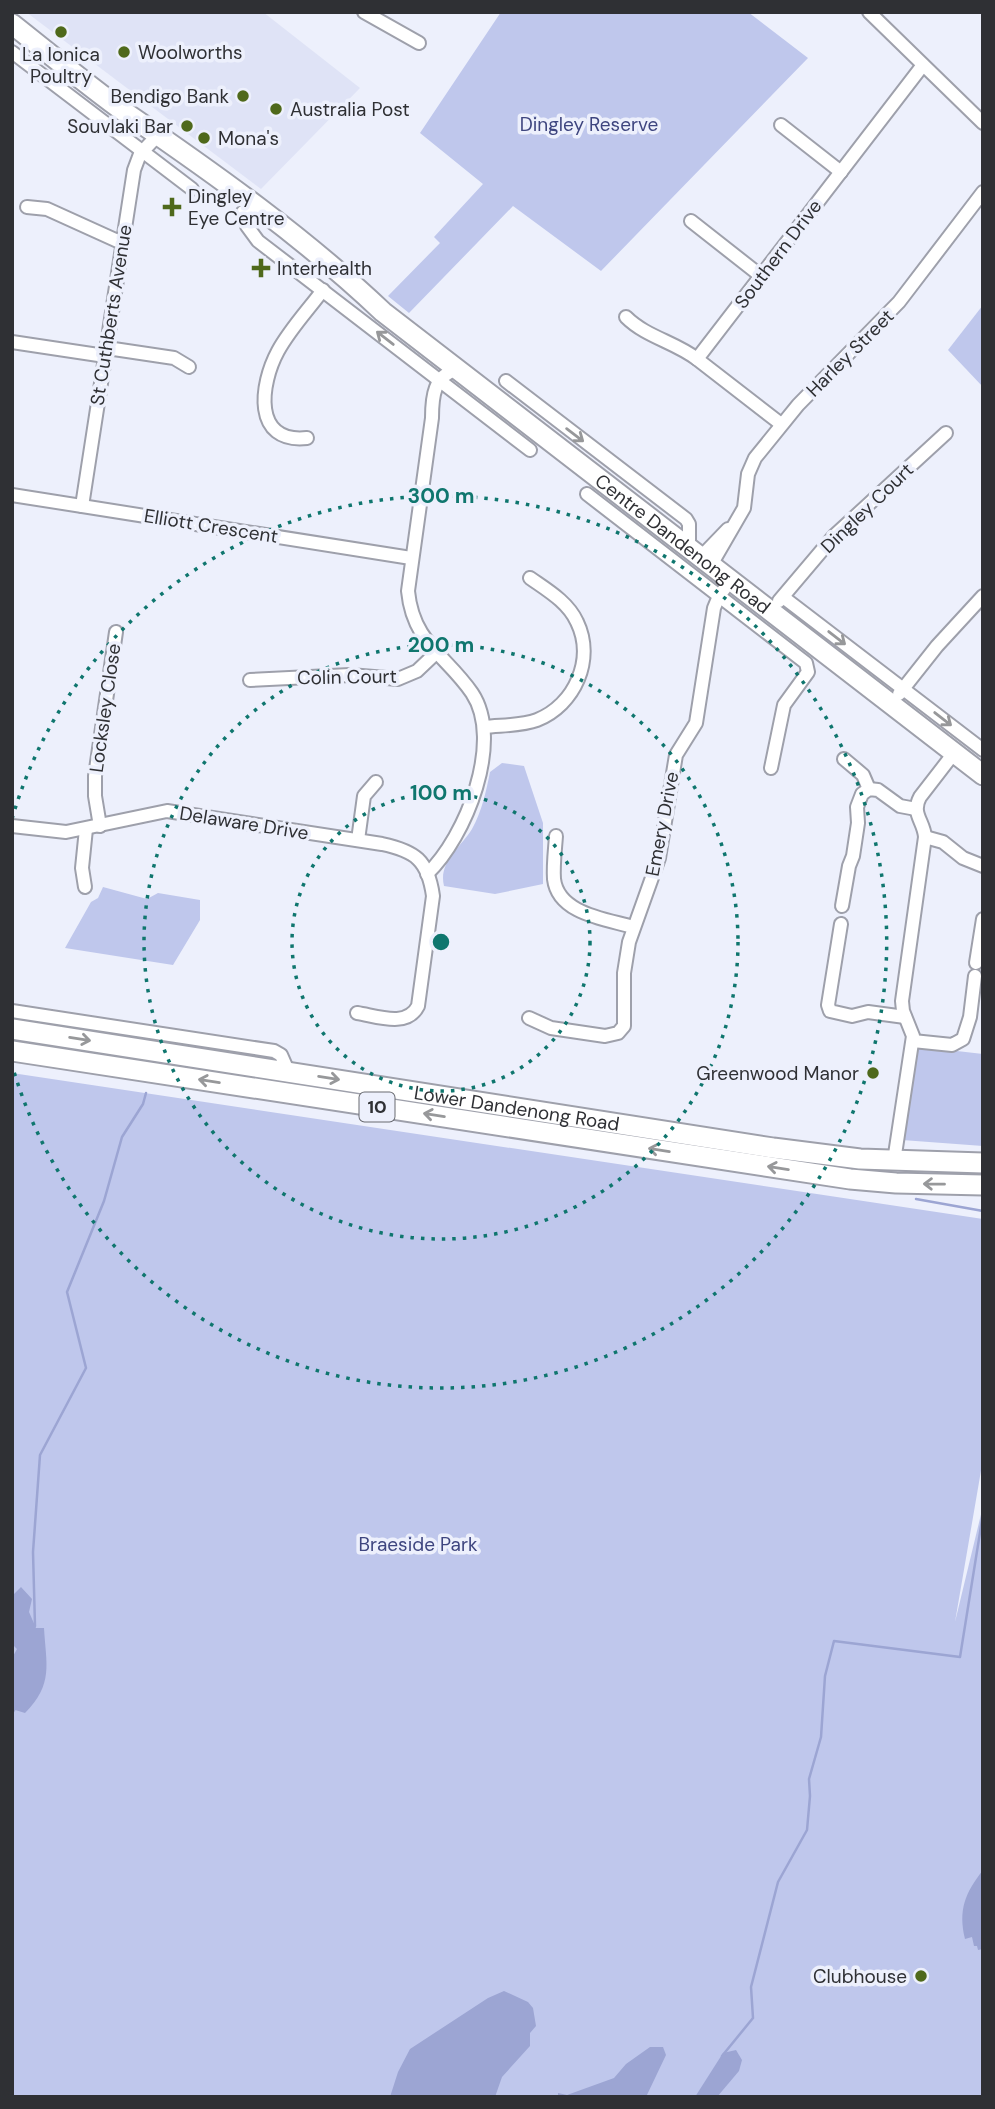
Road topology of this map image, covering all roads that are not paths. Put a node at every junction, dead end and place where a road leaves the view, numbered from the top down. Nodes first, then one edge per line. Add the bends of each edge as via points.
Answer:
1 (364, 12) edge
2 (869, 12) edge
3 (12, 24) edge
4 (419, 43) dead end
5 (12, 52) edge
6 (923, 65) junction
7 (983, 123) edge
8 (781, 125) dead end
9 (152, 141) junction
10 (841, 172) junction
11 (192, 189) dead end
12 (983, 191) edge
13 (27, 207) dead end
14 (243, 212) junction
15 (691, 221) dead end
16 (122, 243) junction
17 (761, 276) junction
18 (323, 290) junction
19 (383, 312) junction
20 (626, 317) dead end
21 (12, 342) edge
22 (106, 352) junction
23 (697, 359) junction
24 (189, 367) dead end
25 (457, 369) junction
26 (506, 381) dead end
27 (444, 383) junction
28 (515, 401) junction
29 (780, 424) junction
30 (946, 433) dead end
31 (307, 438) dead end
32 (530, 450) dead end
33 (587, 494) dead end
34 (12, 495) edge
35 (82, 506) junction
36 (700, 557) junction
37 (411, 558) junction
38 (530, 578) dead end
39 (725, 588) junction
40 (983, 596) edge
41 (783, 603) junction
42 (116, 632) dead end
43 (436, 653) junction
44 (250, 680) dead end
45 (897, 696) junction
46 (484, 727) junction
47 (983, 750) edge
48 (954, 753) junction
49 (844, 759) dead end
50 (771, 768) dead end
51 (983, 775) edge
52 (376, 782) dead end
53 (869, 789) junction
54 (916, 809) junction
55 (100, 825) junction
56 (12, 827) edge
57 (86, 829) junction
58 (556, 836) dead end
59 (925, 837) junction
60 (358, 840) junction
61 (983, 866) edge
62 (424, 870) junction
63 (85, 887) dead end
64 (842, 906) dead end
65 (983, 919) edge
66 (841, 924) dead end
67 (633, 927) junction
68 (12, 1011) edge
69 (357, 1013) dead end
70 (905, 1017) junction
71 (529, 1018) dead end
72 (12, 1029) edge
73 (913, 1041) junction
74 (12, 1051) edge
75 (288, 1072) junction
76 (894, 1161) junction
77 (983, 1163) edge
78 (983, 1185) edge

1 - 4 street
2 - 6 street
3 - 9 main road, Centre Dandenong Road via 125,112
5 - 9 street, Centre Dandenong Road
6 - 7 street
6 - 10 street, Southern Drive
8 - 10 street
9 - 11 street, Centre Dandenong Road
9 - 14 main road, Centre Dandenong Road
9 - 16 street, St Cuthberts Avenue via 136,160
9 - 19 main road, Centre Dandenong Road via 318,255
10 - 17 street, Southern Drive
12 - 29 street, Harley Street via 899,302
13 - 16 street via 47,209
14 - 18 street, Centre Dandenong Road via 251,233
14 - 19 main road, Centre Dandenong Road
15 - 17 street
16 - 22 street, St Cuthberts Avenue
17 - 23 street, Southern Drive
27 -> 18 street, Centre Dandenong Road
18 - 31 street via 277,353 265,396 267,418 274,431 286,438
19 - 25 main road, Centre Dandenong Road
20 - 23 street via 639,329
21 - 22 street
22 - 24 street via 167,357
22 - 35 street, St Cuthberts Avenue
23 - 29 street
25 - 27 street via 446,372
25 - 28 main road, Centre Dandenong Road
26 - 28 street
27 - 32 street, Centre Dandenong Road
27 - 37 street via 433,395
28 - 36 main road, Centre Dandenong Road
29 - 36 street, Harley Street via 751,465 744,508 736,522
30 - 41 street, Dingley Court via 834,536
33 - 39 street, Centre Dandenong Road
34 - 35 street, Elliott Crescent
35 - 37 street, Elliott Crescent
36 - 39 main road, Centre Dandenong Road
37 - 43 street via 411,612
38 - 46 street via 563,603 577,622 582,669 566,699 548,715 526,723
39 - 41 main road, Centre Dandenong Road
39 - 50 street, Centre Dandenong Road via 806,663 808,671 785,705
39 - 67 street, Emery Drive via 712,614 696,723 676,755 659,859
40 - 45 street
41 - 45 main road, Centre Dandenong Road
42 - 55 street, Locksley Close via 95,776
43 - 44 street, Colin Court via 417,671 398,679 349,675
43 - 46 street via 470,691
45 -> 47 street, Centre Dandenong Road
45 - 48 main road, Centre Dandenong Road
46 - 62 street via 473,798 464,824 443,855
48 - 51 main road, Centre Dandenong Road
48 - 54 street
49 - 53 street via 863,775
52 - 60 street via 364,796
53 - 54 street via 900,806
53 - 64 street via 858,803
54 - 59 street
55 - 57 street, Delaware Drive
55 - 60 street, Delaware Drive via 167,811
56 - 57 street, Delaware Drive via 57,832
57 - 63 street
58 - 67 street via 554,881 564,901 577,910
59 - 61 street via 943,842
59 - 70 street via 902,994
60 - 62 street, Delaware Drive via 393,846
62 - 69 street via 433,906 416,1009 402,1019
65 - 73 street via 963,1039 952,1045
66 - 70 street via 830,1012
67 - 71 street, Emery Drive via 624,973 625,1021 618,1033 605,1036 551,1028
68 - 75 street via 278,1053
70 - 73 street
72 -> 75 main road, Lower Dandenong Road / 10
73 - 76 street
78 -> 74 main road, Lower Dandenong Road / 10 via 850,1179
75 -> 76 main road, Lower Dandenong Road / 10 via 773,1148
76 - 77 main road, Lower Dandenong Road / 10

